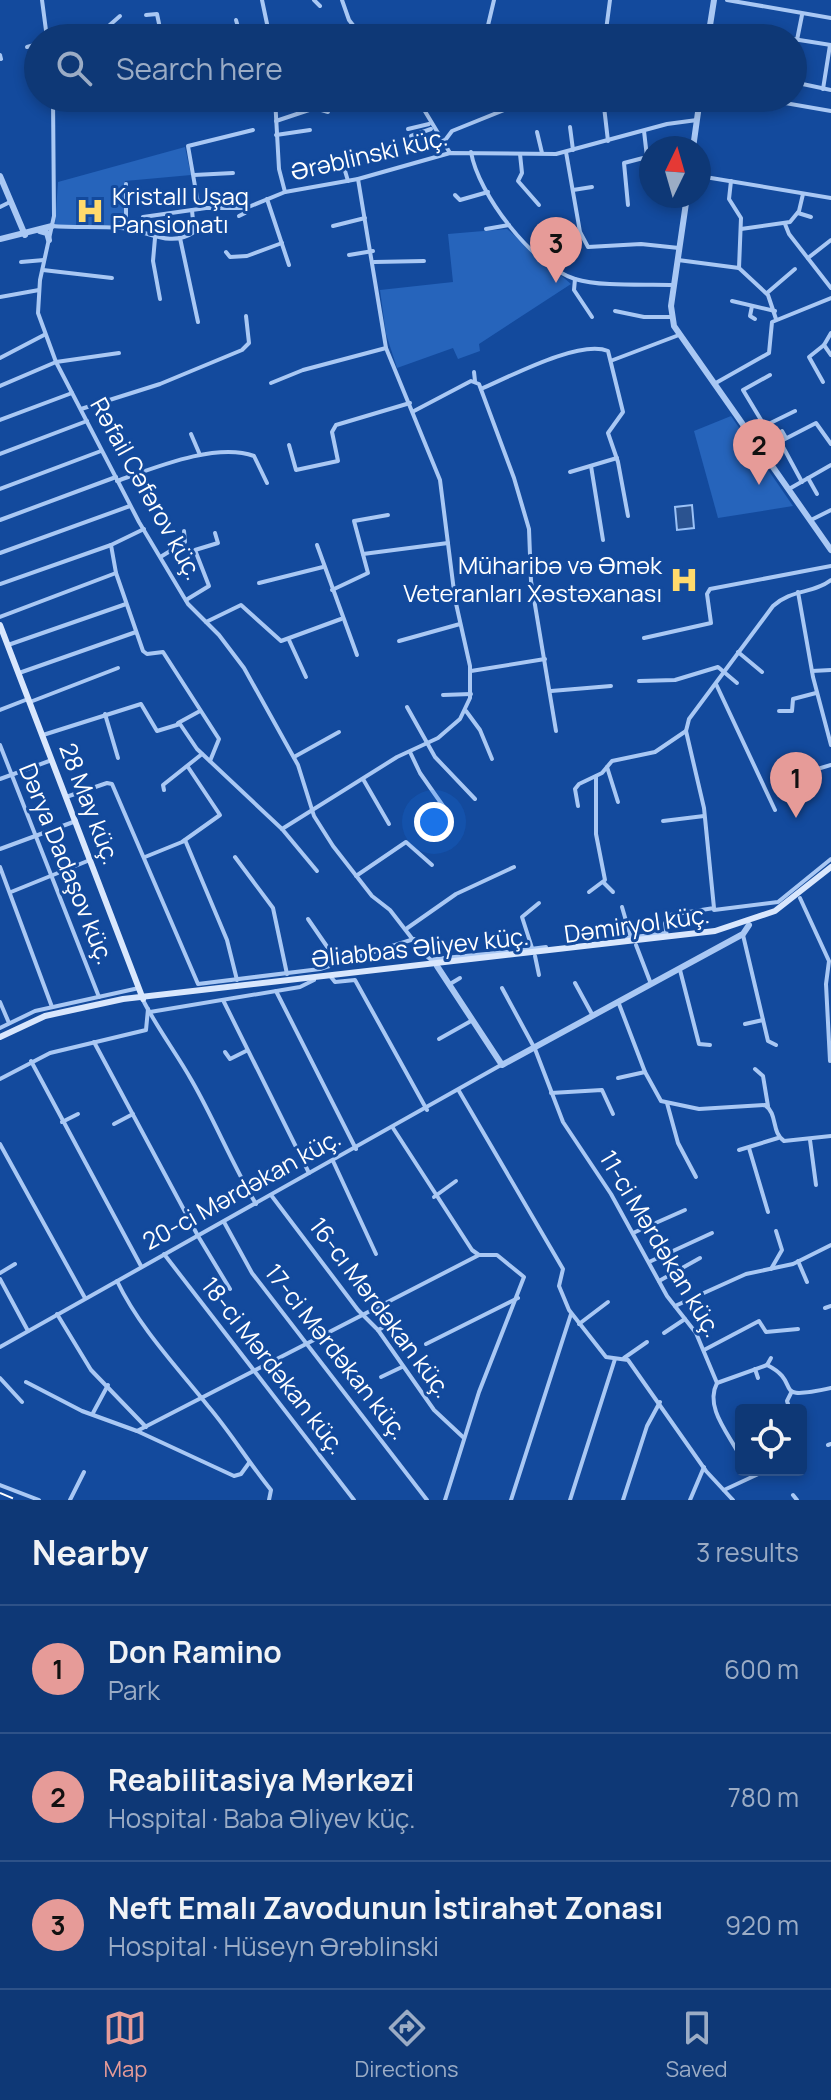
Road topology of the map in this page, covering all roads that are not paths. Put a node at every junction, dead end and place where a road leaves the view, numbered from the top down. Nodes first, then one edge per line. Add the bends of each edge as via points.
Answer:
1 (42, 0) edge
2 (49, 0) edge
3 (262, 0) edge
4 (314, 0) edge
5 (350, 0) edge
6 (494, 0) edge
7 (610, 0) edge
8 (714, 0) edge
9 (727, 0) edge
10 (343, 1) edge
11 (320, 6) dead end
12 (802, 14) junction
13 (146, 15) dead end
14 (120, 16) dead end
15 (831, 18) edge
16 (236, 20) dead end
17 (45, 24) edge
18 (111, 24) edge
19 (159, 24) edge
20 (237, 24) edge
21 (267, 24) edge
22 (352, 24) edge
23 (488, 24) edge
24 (607, 24) edge
25 (710, 24) edge
26 (799, 24) edge
27 (807, 42) edge
28 (831, 45) edge
29 (807, 85) edge
30 (823, 89) junction
31 (831, 90) edge
32 (807, 107) edge
33 (831, 111) edge
34 (54, 112) edge
35 (276, 112) edge
36 (303, 112) edge
37 (424, 112) edge
38 (499, 112) edge
39 (604, 112) edge
40 (698, 112) edge
41 (697, 120) junction
42 (276, 121) junction
43 (430, 126) junction
44 (570, 127) dead end
45 (408, 129) dead end
46 (253, 130) dead end
47 (310, 130) dead end
48 (644, 131) junction
49 (537, 132) dead end
50 (276, 135) junction
51 (411, 136) dead end
52 (695, 136) edge
53 (608, 141) junction
54 (443, 143) junction
55 (573, 150) junction
56 (471, 152) junction
57 (566, 152) junction
58 (450, 153) junction
59 (520, 154) junction
60 (542, 154) junction
61 (343, 164) dead end
62 (233, 173) dead end
63 (194, 175) junction
64 (0, 176) edge
65 (711, 178) edge
66 (358, 179) junction
67 (348, 181) junction
68 (731, 181) junction
69 (126, 184) dead end
70 (592, 187) dead end
71 (573, 190) junction
72 (285, 192) junction
73 (488, 192) junction
74 (803, 194) junction
75 (455, 195) dead end
76 (831, 198) edge
77 (267, 199) junction
78 (12, 201) junction
79 (539, 205) dead end
80 (628, 205) dead end
81 (0, 207) edge
82 (246, 208) junction
83 (685, 208) edge
84 (199, 209) junction
85 (192, 210) junction
86 (798, 213) junction
87 (239, 216) dead end
88 (143, 217) dead end
89 (811, 217) dead end
90 (365, 218) junction
91 (759, 220) dead end
92 (785, 224) junction
93 (509, 225) junction
94 (52, 226) junction
95 (333, 226) dead end
96 (762, 227) junction
97 (126, 228) junction
98 (486, 229) dead end
99 (741, 229) junction
100 (40, 231) junction
101 (25, 235) junction
102 (740, 237) junction
103 (155, 238) junction
104 (180, 238) junction
105 (733, 238) dead end
106 (0, 239) edge
107 (49, 240) junction
108 (831, 240) edge
109 (282, 243) junction
110 (679, 248) junction
111 (373, 251) junction
112 (226, 252) dead end
113 (349, 255) dead end
114 (808, 258) junction
115 (44, 260) junction
116 (678, 260) junction
117 (424, 261) dead end
118 (21, 262) dead end
119 (374, 262) junction
120 (289, 265) dead end
121 (739, 268) junction
122 (795, 269) dead end
123 (42, 270) junction
124 (112, 278) dead end
125 (575, 279) junction
126 (674, 285) junction
127 (831, 288) edge
128 (39, 290) junction
129 (767, 293) junction
130 (0, 297) edge
131 (831, 298) edge
132 (160, 299) dead end
133 (732, 301) dead end
134 (752, 306) junction
135 (615, 311) dead end
136 (775, 311) junction
137 (246, 316) dead end
138 (592, 317) dead end
139 (672, 317) junction
140 (755, 319) dead end
141 (776, 319) junction
142 (198, 322) dead end
143 (831, 333) edge
144 (44, 335) junction
145 (679, 335) junction
146 (824, 345) junction
147 (386, 348) junction
148 (119, 353) dead end
149 (831, 355) edge
150 (0, 358) edge
151 (613, 360) junction
152 (56, 362) junction
153 (474, 372) dead end
154 (770, 375) dead end
155 (475, 381) junction
156 (823, 382) dead end
157 (271, 383) dead end
158 (714, 384) junction
159 (0, 386) edge
160 (481, 389) junction
161 (72, 393) junction
162 (410, 403) junction
163 (81, 409) junction
164 (414, 411) junction
165 (795, 411) dead end
166 (0, 420) edge
167 (88, 421) junction
168 (764, 425) junction
169 (782, 431) dead end
170 (750, 433) junction
171 (191, 434) dead end
172 (786, 438) junction
173 (831, 444) edge
174 (289, 445) dead end
175 (101, 451) junction
176 (0, 454) edge
177 (200, 455) junction
178 (617, 458) junction
179 (831, 465) edge
180 (591, 466) junction
181 (570, 472) dead end
182 (808, 478) junction
183 (116, 479) junction
184 (802, 482) junction
185 (267, 483) dead end
186 (0, 489) edge
187 (789, 489) junction
188 (817, 494) dead end
189 (130, 506) junction
190 (831, 510) edge
191 (388, 515) dead end
192 (628, 516) dead end
193 (0, 520) edge
194 (811, 520) junction
195 (144, 529) junction
196 (184, 531) dead end
197 (215, 533) dead end
198 (828, 537) edge
199 (603, 540) dead end
200 (449, 543) junction
201 (111, 545) junction
202 (317, 545) dead end
203 (831, 550) edge
204 (0, 553) edge
205 (363, 554) junction
206 (162, 556) junction
207 (831, 566) edge
208 (323, 567) junction
209 (116, 573) junction
210 (831, 580) edge
211 (259, 583) dead end
212 (0, 584) edge
213 (332, 590) junction
214 (798, 592) junction
215 (186, 600) junction
216 (127, 604) junction
217 (0, 617) edge
218 (341, 619) junction
219 (206, 622) junction
220 (460, 624) junction
221 (0, 625) edge
222 (136, 632) junction
223 (644, 638) dead end
224 (289, 640) junction
225 (399, 641) dead end
226 (9, 648) junction
227 (738, 652) junction
228 (0, 655) edge
229 (357, 655) dead end
230 (545, 659) junction
231 (118, 668) dead end
232 (725, 670) junction
233 (831, 670) edge
234 (471, 671) junction
235 (812, 671) junction
236 (762, 672) dead end
237 (19, 673) junction
238 (306, 677) dead end
239 (639, 681) dead end
240 (737, 683) dead end
241 (716, 684) junction
242 (611, 686) dead end
243 (551, 691) junction
244 (816, 693) junction
245 (471, 694) junction
246 (443, 695) dead end
247 (29, 701) junction
248 (407, 707) dead end
249 (0, 710) edge
250 (200, 711) junction
251 (466, 711) junction
252 (779, 711) dead end
253 (105, 713) junction
254 (178, 723) junction
255 (556, 731) dead end
256 (686, 731) junction
257 (339, 732) dead end
258 (43, 735) junction
259 (429, 744) junction
260 (0, 745) edge
261 (831, 745) edge
262 (410, 752) junction
263 (202, 754) junction
264 (294, 757) junction
265 (118, 758) dead end
266 (492, 759) dead end
267 (52, 760) junction
268 (210, 762) junction
269 (831, 765) edge
270 (188, 767) junction
271 (607, 767) junction
272 (11, 775) junction
273 (794, 776) dead end
274 (596, 777) junction
275 (0, 779) edge
276 (363, 779) junction
277 (164, 790) dead end
278 (66, 797) junction
279 (475, 799) dead end
280 (618, 802) dead end
281 (578, 806) dead end
282 (313, 808) junction
283 (775, 810) dead end
284 (448, 813) dead end
285 (705, 816) junction
286 (76, 821) junction
287 (663, 821) dead end
288 (389, 824) dead end
289 (282, 829) junction
290 (35, 836) junction
291 (185, 840) junction
292 (0, 849) edge
293 (144, 857) junction
294 (235, 857) dead end
295 (91, 859) junction
296 (831, 859) edge
297 (432, 865) dead end
298 (0, 867) edge
299 (514, 867) dead end
300 (831, 869) edge
301 (317, 871) dead end
302 (50, 875) junction
303 (356, 876) junction
304 (604, 883) junction
305 (11, 892) junction
306 (589, 892) dead end
307 (613, 892) dead end
308 (800, 898) junction
309 (539, 903) dead end
310 (622, 907) dead end
311 (714, 910) junction
312 (308, 919) dead end
313 (749, 925) junction
314 (406, 929) junction
315 (743, 934) junction
316 (666, 936) junction
317 (631, 938) junction
318 (414, 939) junction
319 (636, 945) junction
320 (533, 953) junction
321 (435, 963) junction
322 (339, 964) junction
323 (680, 970) junction
324 (287, 974) junction
325 (539, 975) dead end
326 (331, 977) junction
327 (460, 978) dead end
328 (237, 980) junction
329 (314, 980) junction
330 (575, 983) dead end
331 (448, 985) junction
332 (652, 986) junction
333 (140, 988) junction
334 (502, 988) dead end
335 (276, 991) junction
336 (99, 997) junction
337 (143, 998) junction
338 (223, 1000) junction
339 (0, 1002) edge
340 (619, 1004) junction
341 (52, 1007) junction
342 (149, 1010) junction
343 (593, 1017) junction
344 (763, 1020) junction
345 (471, 1021) junction
346 (9, 1023) junction
347 (745, 1024) dead end
348 (0, 1028) edge
349 (0, 1038) edge
350 (439, 1039) dead end
351 (94, 1042) junction
352 (710, 1045) dead end
353 (776, 1045) dead end
354 (535, 1049) junction
355 (247, 1051) junction
356 (225, 1052) dead end
357 (31, 1061) junction
358 (830, 1061) edge
359 (501, 1065) junction
360 (755, 1069) dead end
361 (645, 1072) junction
362 (618, 1078) dead end
363 (0, 1079) edge
364 (459, 1091) junction
365 (550, 1093) junction
366 (667, 1103) junction
367 (768, 1106) junction
368 (427, 1110) junction
369 (78, 1114) dead end
370 (133, 1114) junction
371 (613, 1114) dead end
372 (62, 1122) junction
373 (114, 1124) dead end
374 (393, 1128) junction
375 (831, 1136) edge
376 (779, 1138) junction
377 (810, 1139) junction
378 (0, 1144) edge
379 (749, 1148) junction
380 (356, 1149) junction
381 (739, 1150) dead end
382 (333, 1161) junction
383 (310, 1174) junction
384 (696, 1177) dead end
385 (456, 1181) dead end
386 (816, 1185) dead end
387 (271, 1195) junction
388 (434, 1197) junction
389 (256, 1204) junction
390 (685, 1210) dead end
391 (768, 1212) dead end
392 (224, 1222) junction
393 (776, 1231) dead end
394 (633, 1233) junction
395 (712, 1233) dead end
396 (198, 1236) junction
397 (831, 1245) edge
398 (164, 1254) junction
399 (376, 1254) dead end
400 (479, 1255) junction
401 (700, 1258) dead end
402 (798, 1261) junction
403 (649, 1262) junction
404 (15, 1264) dead end
405 (141, 1266) junction
406 (771, 1269) junction
407 (0, 1276) edge
408 (117, 1281) junction
409 (659, 1281) junction
410 (807, 1282) dead end
411 (230, 1289) dead end
412 (85, 1298) junction
413 (518, 1298) junction
414 (608, 1302) dead end
415 (675, 1306) junction
416 (57, 1314) junction
417 (571, 1314) junction
418 (364, 1316) junction
419 (685, 1319) junction
420 (579, 1324) junction
421 (386, 1326) dead end
422 (798, 1329) dead end
423 (378, 1330) junction
424 (28, 1331) junction
425 (664, 1333) dead end
426 (647, 1342) dead end
427 (310, 1344) junction
428 (426, 1344) dead end
429 (0, 1347) edge
430 (704, 1350) junction
431 (624, 1358) junction
432 (771, 1358) dead end
433 (615, 1359) junction
434 (767, 1365) junction
435 (402, 1367) junction
436 (755, 1369) junction
437 (254, 1371) junction
438 (381, 1377) dead end
439 (0, 1378) edge
440 (758, 1378) dead end
441 (26, 1382) dead end
442 (717, 1383) junction
443 (108, 1385) junction
444 (831, 1388) edge
445 (791, 1393) junction
446 (201, 1397) junction
447 (22, 1402) dead end
448 (660, 1402) junction
449 (788, 1404) edge
450 (93, 1413) junction
451 (717, 1415) junction
452 (709, 1420) dead end
453 (146, 1427) junction
454 (137, 1431) junction
455 (464, 1438) junction
456 (735, 1444) edge
457 (249, 1463) junction
458 (704, 1467) junction
459 (84, 1472) dead end
460 (754, 1476) edge
461 (0, 1485) edge
462 (724, 1490) junction
463 (349, 1495) junction
464 (793, 1495) dead end
465 (39, 1500) edge
466 (70, 1500) edge
467 (269, 1500) edge
468 (343, 1500) edge
469 (354, 1500) edge
470 (427, 1500) edge
471 (445, 1500) edge
472 (511, 1500) edge
473 (570, 1500) edge
474 (623, 1500) edge
475 (690, 1500) edge
476 (733, 1500) edge
477 (797, 1500) edge

1 - 2 street
1 - 17 street
3 - 21 street
4 - 11 street
5 - 10 street
6 - 23 street
7 - 24 street
8 - 25 street
9 - 12 street
10 - 22 street
12 - 15 street
12 - 26 street
13 - 19 street via 157,14
14 - 18 street
16 - 20 street
27 - 28 street
28 - 30 street
29 - 30 street
30 - 31 street
32 - 33 street
34 - 94 street, Rəfail Cəfərov küç.
35 - 42 street
36 - 42 street
37 - 43 street
38 - 54 street via 452,131
39 - 53 street
40 - 41 street
41 - 48 street, Ərəblinski küç.
41 - 52 street
42 - 50 street
43 - 45 street
43 - 51 street
43 - 54 street
44 - 55 street
46 - 63 street via 190,144
47 - 50 street
48 - 53 street, Ərəblinski küç.
48 - 80 street via 647,157 624,163
49 - 60 street
50 - 72 street
53 - 55 street, Ərəblinski küç.
54 - 58 street
55 - 57 street, Ərəblinski küç.
56 - 58 street, Ərəblinski küç.
56 - 59 street, Ərəblinski küç.
56 - 73 street
57 - 60 street, Ərəblinski küç.
57 - 71 street
58 - 66 street, Ərəblinski küç.
59 - 60 street, Ərəblinski küç.
59 - 79 street via 518,181
61 - 67 street
62 - 63 street
63 - 84 street
64 - 78 street
65 - 68 street
66 - 67 street, Ərəblinski küç.
66 - 90 street
67 - 72 street, Ərəblinski küç.
68 - 74 street
68 - 99 street via 729,199 741,215
69 - 97 street
70 - 71 street
71 - 110 street via 581,236 590,248
72 - 77 street, Ərəblinski küç.
73 - 75 street via 460,200
73 - 93 street
74 - 76 street
74 - 86 street
77 - 82 street, Ərəblinski küç.
77 - 109 street
78 - 81 street
78 - 101 street
82 - 84 street, Ərəblinski küç.
82 - 87 street
83 - 110 street
84 - 85 street, Ərəblinski küç.
85 - 88 street, Ərəblinski küç.
85 - 104 street via 194,232
86 - 89 street
86 - 92 street
90 - 95 street
90 - 111 street
91 - 96 street
92 - 96 street
92 - 114 street
93 - 98 street
93 - 125 street via 552,266
94 - 97 street
94 - 100 street
94 - 107 street, Rəfail Cəfərov küç.
96 - 99 street
97 - 103 street
99 - 102 street
100 - 101 street
100 - 107 street
101 - 106 street
102 - 105 street
102 - 121 street
103 - 104 street
103 - 132 street
104 - 142 street
107 - 115 street, Rəfail Cəfərov küç.
108 - 114 street
109 - 112 street via 247,256 230,257
109 - 120 street
110 - 116 street
111 - 113 street
111 - 119 street
114 - 127 street
115 - 118 street
115 - 123 street, Rəfail Cəfərov küç.
116 - 121 street
116 - 126 street
117 - 119 street
119 - 147 street
121 - 129 street
122 - 129 street
123 - 124 street
123 - 128 street, Rəfail Cəfərov küç.
125 - 126 street
125 - 138 street via 574,290
126 - 139 street
128 - 130 street
128 - 144 street, Rəfail Cəfərov küç.
129 - 136 street
131 - 141 street
133 - 134 street
134 - 136 street
134 - 140 street via 750,316
135 - 139 street
136 - 141 street
137 - 163 street via 249,343 242,350
139 - 145 street
141 - 158 street via 771,323 769,353
143 - 146 street
144 - 150 street
144 - 152 street, Rəfail Cəfərov küç.
145 - 151 street
145 - 158 street
146 - 149 street
146 - 156 street via 809,357
147 - 157 street
147 - 162 street
148 - 152 street
151 - 160 street via 606,349 590,348
151 - 178 street via 623,412 608,433
152 - 159 street
152 - 161 street, Rəfail Cəfərov küç.
153 - 155 street
154 - 168 street via 743,390
155 - 160 street
155 - 164 street
158 - 170 street
160 - 230 street via 529,529 531,581
161 - 163 street, Rəfail Cəfərov küç.
161 - 166 street
162 - 164 street
162 - 174 street via 336,425 332,432 338,461 296,470
163 - 167 street, Rəfail Cəfərov küç.
164 - 200 street via 440,480
165 - 168 street
167 - 175 street, Rəfail Cəfərov küç.
167 - 176 street
168 - 170 street
169 - 172 street
170 - 187 street
171 - 177 street
172 - 173 street via 818,423
172 - 184 street via 782,445
175 - 183 street, Rəfail Cəfərov küç.
175 - 186 street
177 - 183 street
177 - 185 street via 250,454 257,458
178 - 180 street
178 - 192 street
179 - 182 street
180 - 181 street
180 - 199 street
182 - 184 street
182 - 188 street
183 - 189 street, Rəfail Cəfərov küç.
183 - 193 street
184 - 187 street
187 - 194 street
189 - 195 street, Rəfail Cəfərov küç.
189 - 204 street
190 - 194 street
191 - 205 street via 354,521
194 - 198 street
195 - 201 street
195 - 206 street, Rəfail Cəfərov küç.
196 - 206 street via 185,542
197 - 215 street via 218,543 195,550 209,586
198 - 203 street
200 - 205 street
200 - 220 street
201 - 209 street
201 - 212 street
202 - 208 street
205 - 213 street via 367,575
206 - 215 street, Rəfail Cəfərov küç.
207 - 223 street via 710,589 709,624
208 - 211 street
208 - 213 street
209 - 216 street
209 - 217 street
210 - 214 street
213 - 218 street
214 - 227 street via 773,606
214 - 235 street
215 - 219 street, Rəfail Cəfərov küç.
216 - 222 street
216 - 226 street
218 - 224 street
218 - 229 street
219 - 224 street via 241,605 276,639
219 - 264 street, Rəfail Cəfərov küç. via 244,668
220 - 225 street
220 - 234 street
221 - 226 main road, 28 May küç.
222 - 237 street
222 - 250 street via 145,653 163,652
224 - 238 street
226 - 228 street
226 - 237 main road, 28 May küç.
227 - 232 street
227 - 236 street
230 - 234 street
230 - 243 street
231 - 247 street
232 - 239 street via 713,667 675,680
232 - 240 street
232 - 241 street
233 - 235 street
234 - 245 street
235 - 244 street
237 - 247 main road, 28 May küç.
241 - 256 street
241 - 283 street
242 - 243 street
243 - 255 street
244 - 252 street via 793,699 792,711
244 - 261 street
245 - 246 street
245 - 251 street
247 - 249 street
247 - 258 main road, 28 May küç.
248 - 259 street
250 - 254 street
250 - 268 street via 220,741
251 - 259 street
251 - 266 street
253 - 254 street via 138,704 157,731
253 - 258 street
253 - 265 street
254 - 263 street
256 - 271 street via 659,750 626,756
256 - 285 street
257 - 264 street
258 - 267 main road, 28 May küç.
259 - 262 street
259 - 279 street
260 - 272 street, Dərya Dadaşov küç.
262 - 276 street
262 - 284 street
263 - 268 street
263 - 270 street
264 - 282 street, Rəfail Cəfərov küç.
267 - 272 street
267 - 278 main road, 28 May küç.
268 - 289 street
269 - 273 street
270 - 277 street via 163,785
270 - 291 street via 220,815
271 - 274 street
271 - 280 street
272 - 275 street
272 - 290 street, Dərya Dadaşov küç.
274 - 281 street via 577,786
274 - 304 street via 596,834
276 - 282 street
276 - 288 street
278 - 286 main road, 28 May küç.
278 - 293 street via 112,784
282 - 289 street
282 - 303 street, Rəfail Cəfərov küç.
285 - 287 street
285 - 311 street
286 - 290 street
286 - 295 main road, 28 May küç.
289 - 301 street
290 - 292 street
290 - 302 street, Dərya Dadaşov küç.
291 - 293 street
291 - 328 street via 227,940
293 - 328 street via 198,984
294 - 324 street via 273,908
295 - 302 street
295 - 333 main road, 28 May küç.
296 - 311 street, Dəmiryol küç. via 778,902
297 - 303 street via 406,842
298 - 305 street
299 - 314 street via 456,894
300 - 308 main road, Dəmiryol küç.
300 - 316 main road, Əliabbas Əliyev küç. via 766,916 733,927
302 - 305 street
302 - 336 street, Dərya Dadaşov küç.
303 - 314 street, Rəfail Cəfərov küç.
304 - 306 street
304 - 307 street
305 - 341 street
308 - 313 main road, Dəmiryol küç.
308 - 358 street via 829,961
309 - 320 street via 522,917
310 - 317 street
311 - 316 street, Dəmiryol küç. via 670,915
312 - 322 street
313 - 315 street
313 - 319 main road, Dəmiryol küç.
314 - 318 street, Rəfail Cəfərov küç.
315 - 323 street
315 - 344 street
316 - 317 street
316 - 320 main road, Əliabbas Əliyev küç.
317 - 320 street
318 - 321 street, Rəfail Cəfərov küç.
318 - 322 street
319 - 320 main road, Dəmiryol küç.
319 - 332 street
320 - 321 main road, Əliabbas Əliyev küç.
320 - 325 street
321 - 326 main road
321 - 331 street
321 - 337 main road, Əliabbas Əliyev küç.
322 - 324 street
323 - 332 street
323 - 352 street via 699,1049
324 - 328 street
326 - 329 main road
326 - 368 street via 335,982 355,980
327 - 331 street
329 - 335 street
329 - 337 main road
330 - 343 street
331 - 345 street
332 - 340 street
333 - 336 street
333 - 337 main road, 28 May küç.
334 - 354 street, 11-ci Mərdəkan küç.
335 - 338 street
335 - 380 street
336 - 341 street
337 - 342 street
337 - 349 main road, Əliabbas Əliyev küç. via 53,1013
338 - 342 street
338 - 355 street
339 - 346 street
340 - 343 street
340 - 361 street
341 - 346 street
342 - 351 street via 146,1030
342 - 389 street
343 - 354 street
344 - 347 street
344 - 353 street via 768,1041
345 - 350 street
345 - 359 street
346 - 348 street
351 - 357 street
351 - 370 street
354 - 359 street
354 - 365 street, 11-ci Mərdəkan küç.
355 - 356 street via 230,1059
355 - 383 street
357 - 363 street
357 - 372 street
359 - 364 street, 20-ci Mərdəkan küç.
360 - 367 street via 763,1076
361 - 362 street
361 - 366 street via 656,1097
364 - 368 street, 20-ci Mərdəkan küç.
364 - 417 street via 563,1269 559,1286
365 - 371 street via 602,1090
365 - 394 street, 11-ci Mərdəkan küç.
366 - 367 street via 699,1109
366 - 384 street via 678,1143
367 - 376 street
368 - 374 street, 20-ci Mərdəkan küç.
369 - 372 street
370 - 373 street
370 - 396 street
372 - 405 street
374 - 380 street, 20-ci Mərdəkan küç.
374 - 388 street
375 - 377 street
376 - 377 street
376 - 379 street
377 - 386 street
378 - 412 street
379 - 381 street
379 - 391 street
380 - 382 street, 20-ci Mərdəkan küç.
382 - 383 street, 20-ci Mərdəkan küç.
382 - 399 street
383 - 387 street, 20-ci Mərdəkan küç.
385 - 388 street
387 - 389 street, 20-ci Mərdəkan küç.
387 - 418 street, 16-cı Mərdəkan küç.
388 - 400 street
389 - 392 street, 20-ci Mərdəkan küç.
390 - 394 street
392 - 396 street, 20-ci Mərdəkan küç.
392 - 427 street, 17-ci Mərdəkan küç. via 252,1273
393 - 406 street via 782,1250
394 - 403 street, 11-ci Mərdəkan küç.
395 - 403 street
396 - 398 street, 20-ci Mərdəkan küç.
396 - 411 street
397 - 402 street
398 - 405 street, 20-ci Mərdəkan küç.
398 - 437 street, 18-ci Mərdəkan küç.
400 - 413 street via 493,1253 523,1274
400 - 418 street
401 - 409 street
402 - 406 street
402 - 410 street
403 - 409 street, 11-ci Mərdəkan küç.
404 - 407 street
405 - 408 street, 20-ci Mərdəkan küç.
406 - 415 street via 746,1274
407 - 424 street
408 - 412 street, 20-ci Mərdəkan küç.
408 - 446 street via 128,1304
409 - 415 street, 11-ci Mərdəkan küç.
412 - 416 street, 20-ci Mərdəkan küç.
413 - 428 street
413 - 455 street
414 - 420 street
415 - 419 street, 11-ci Mərdəkan küç.
416 - 424 street, 20-ci Mərdəkan küç.
416 - 443 street via 91,1370
417 - 420 street
417 - 472 street
418 - 423 street, 16-cı Mərdəkan küç.
418 - 427 street
419 - 425 street
419 - 430 street, 11-ci Mərdəkan küç.
420 - 433 street via 606,1357
421 - 423 street
422 - 430 street via 766,1332 759,1321
423 - 435 street, 16-cı Mərdəkan küç.
424 - 429 street, 20-ci Mərdəkan küç.
426 - 431 street
427 - 437 street
427 - 470 street, 17-ci Mərdəkan küç.
430 - 442 street, 11-ci Mərdəkan küç.
431 - 433 street
431 - 448 street
432 - 434 street
433 - 473 street
434 - 436 street
434 - 445 street
435 - 438 street
435 - 455 street, 16-cı Mərdəkan küç. via 434,1410
436 - 440 street
436 - 442 street
437 - 446 street
437 - 463 street, 18-ci Mərdəkan küç.
439 - 447 street
441 - 450 street
442 - 451 street via 712,1399
443 - 450 street
443 - 453 street
444 - 445 street via 803,1396
445 - 449 street
446 - 453 street
446 - 457 street
448 - 458 street
448 - 474 street
450 - 454 street
451 - 452 street
451 - 456 street
453 - 454 street
454 - 457 street via 234,1476
455 - 471 street
457 - 467 street via 271,1490
458 - 462 street
458 - 475 street
459 - 466 street
460 - 462 street
461 - 465 street
462 - 476 street
463 - 468 street
463 - 469 street, 18-ci Mərdəkan küç.
464 - 477 street

